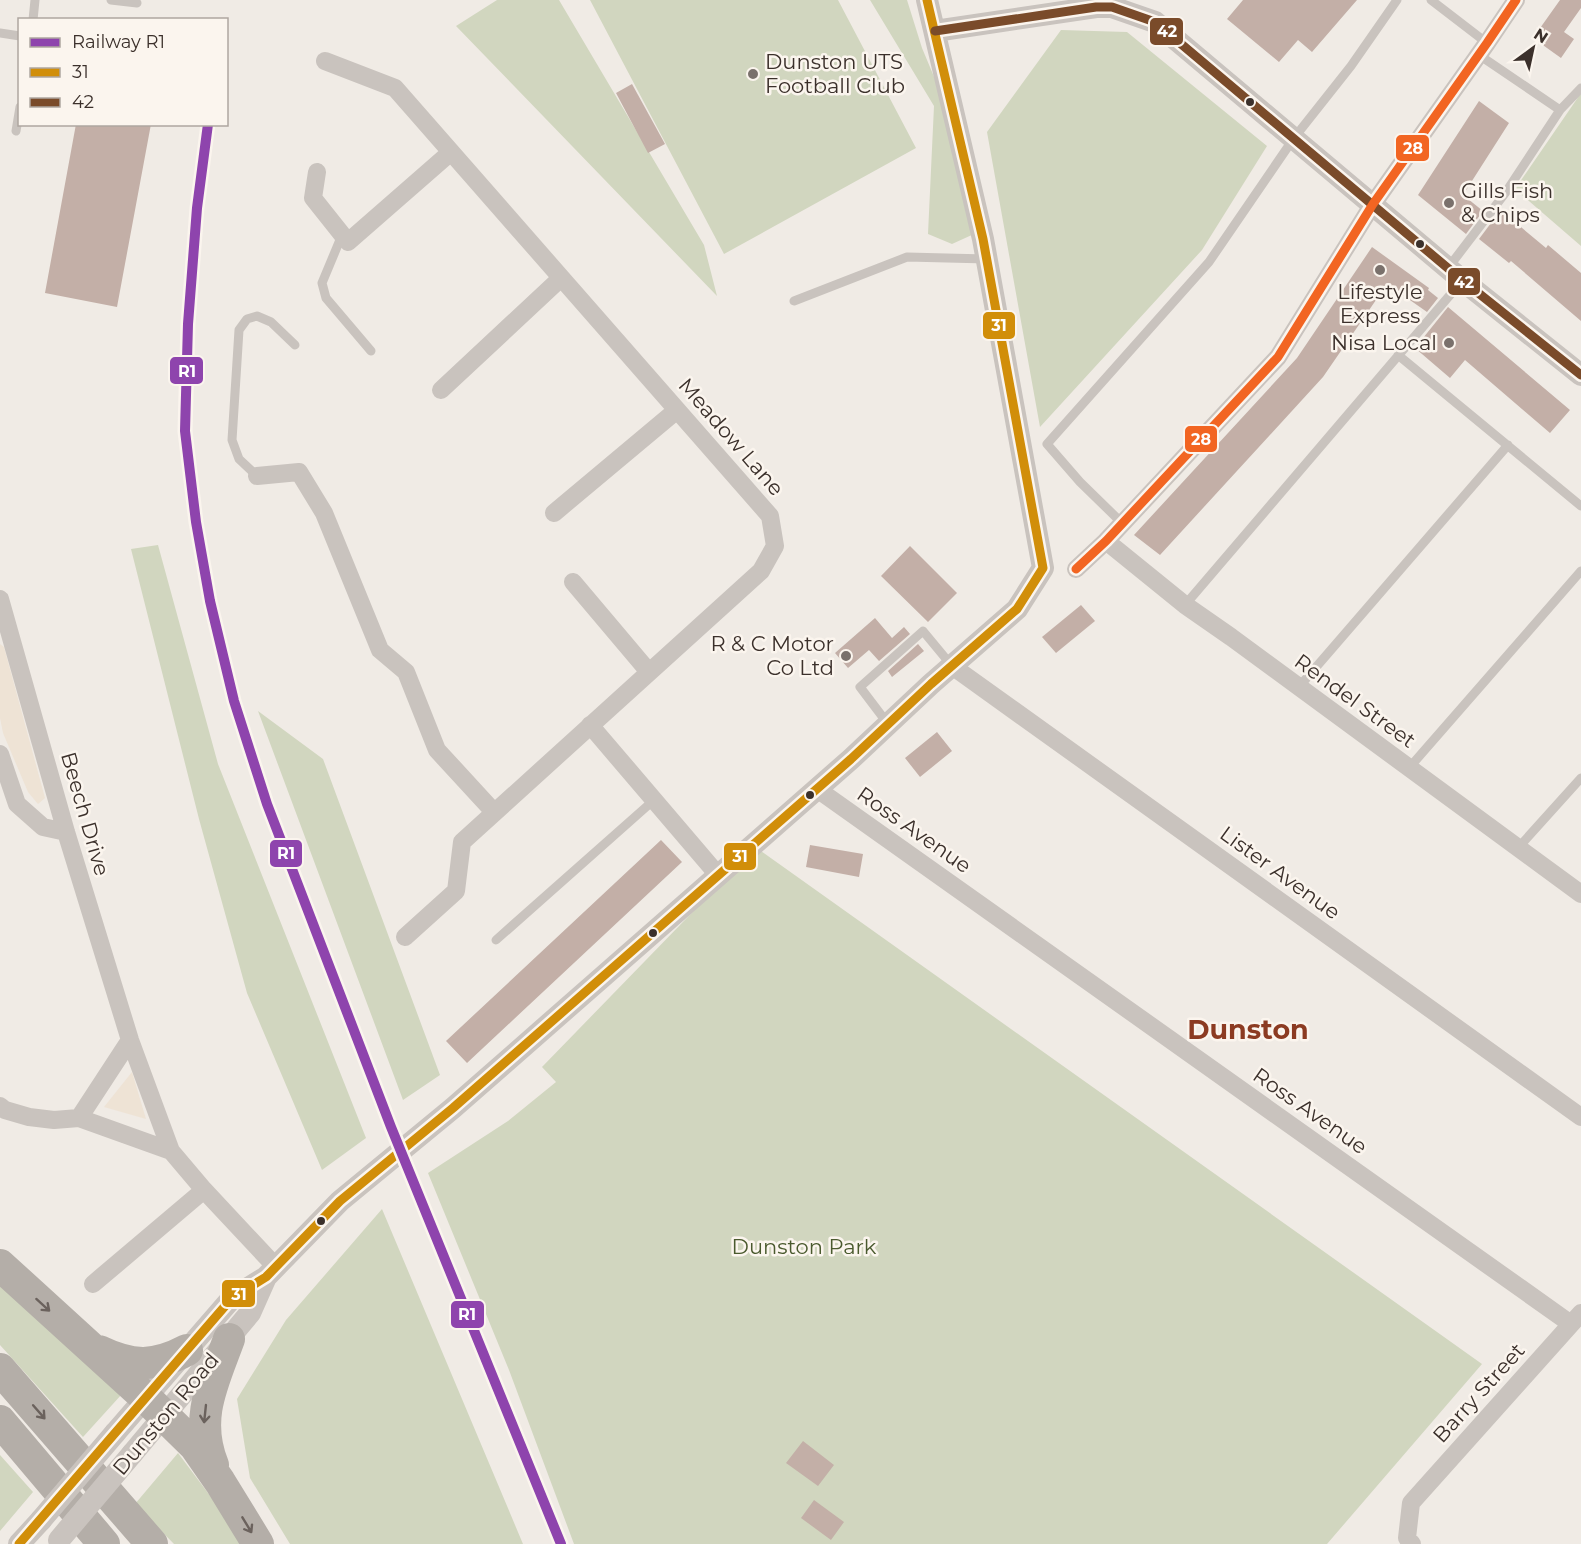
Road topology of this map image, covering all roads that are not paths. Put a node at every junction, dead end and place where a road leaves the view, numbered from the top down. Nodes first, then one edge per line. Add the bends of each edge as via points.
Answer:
1 (35, 0) edge
2 (111, 0) edge
3 (927, 0) edge
4 (1397, 0) edge
5 (1431, 0) edge
6 (1516, 0) edge
7 (137, 3) dead end
8 (1112, 3) edge
9 (33, 18) edge
10 (935, 32) junction
11 (0, 33) edge
12 (18, 36) edge
13 (1483, 50) junction
14 (325, 61) dead end
15 (1581, 88) edge
16 (1560, 110) junction
17 (18, 119) edge
18 (16, 131) dead end
19 (1294, 138) junction
20 (451, 153) junction
21 (317, 172) dead end
22 (1373, 204) junction
23 (342, 235) junction
24 (987, 260) junction
25 (1455, 274) junction
26 (561, 278) junction
27 (794, 301) dead end
28 (295, 345) dead end
29 (371, 351) dead end
30 (1398, 355) junction
31 (1581, 375) edge
32 (441, 390) dead end
33 (676, 410) junction
34 (1508, 445) junction
35 (257, 476) joint
36 (1581, 506) edge
37 (554, 513) dead end
38 (1122, 523) junction
39 (1106, 541) junction
40 (1076, 568) dead end
41 (1581, 571) edge
42 (573, 582) dead end
43 (0, 599) edge
44 (1185, 605) junction
45 (952, 666) junction
46 (649, 672) junction
47 (1298, 688) junction
48 (888, 724) junction
49 (590, 725) junction
50 (0, 754) edge
51 (1409, 768) junction
52 (1581, 778) edge
53 (817, 789) junction
54 (7, 795) edge
55 (654, 800) junction
56 (494, 812) junction
57 (66, 832) junction
58 (1518, 848) junction
59 (718, 875) junction
60 (1581, 894) edge
61 (405, 937) dead end
62 (496, 940) dead end
63 (130, 1040) junction
64 (0, 1106) edge
65 (1581, 1117) edge
66 (79, 1118) junction
67 (171, 1151) junction
68 (204, 1190) junction
69 (0, 1265) edge
70 (271, 1272) junction
71 (93, 1284) dead end
72 (1576, 1318) edge
73 (229, 1339) junction
74 (88, 1345) junction
75 (187, 1350) junction
76 (0, 1368) edge
77 (155, 1407) junction
78 (0, 1421) edge
79 (220, 1482) junction
80 (57, 1542) edge
81 (19, 1544) edge
82 (104, 1544) edge
83 (152, 1544) edge
84 (258, 1544) edge
85 (1412, 1544) edge

1 - 9 lane
2 - 7 lane
3 - 10 street, Dunston Road
4 - 19 lane
5 - 13 lane
6 - 13 street
8 - 10 street
8 - 19 street via 1155,22
10 - 24 street, Dunston Road
11 - 12 lane
13 - 16 lane
13 - 22 street
14 - 20 street, Meadow Lane via 394,88
15 - 16 lane
16 - 25 lane
17 - 18 lane
19 - 22 street
19 - 38 lane via 1209,262 1047,444
20 - 23 street via 348,242
20 - 26 street, Meadow Lane
21 - 23 street via 313,198
22 - 25 street
22 - 38 street via 1278,357
23 - 29 lane via 322,283 326,298
24 - 27 lane via 907,257
24 - 45 street, Dunston Road via 1043,568 1017,609
25 - 30 lane
25 - 31 street
26 - 32 street
26 - 33 street, Meadow Lane
28 - 35 lane via 271,322 257,316 247,319 238,330 232,440 239,459
30 - 34 lane
30 - 44 lane
33 - 37 street
33 - 46 street, Meadow Lane via 771,516 775,546 761,571
34 - 36 lane
34 - 47 lane
35 - 56 street via 299,472 324,513 380,650 406,672 437,750
38 - 39 street
39 - 40 street
39 - 44 street, Rendel Street
41 - 51 lane
42 - 46 street
43 - 57 street, Beech Drive
44 - 47 street, Rendel Street
45 - 48 street, Dunston Road
45 - 48 lane via 923,631 860,687
45 - 65 street, Lister Avenue
46 - 49 street, Meadow Lane
47 - 51 street, Rendel Street
48 - 53 street, Dunston Road
49 - 55 street
49 - 56 street, Meadow Lane
50 - 54 street
51 - 58 street, Rendel Street
52 - 58 lane
53 - 59 street, Dunston Road
53 - 72 street, Ross Avenue
54 - 57 street via 43,827
55 - 59 street
55 - 62 lane
56 - 61 street, Meadow Lane via 462,842 456,891
57 - 63 street, Beech Drive
58 - 60 street, Rendel Street
59 - 70 street, Dunston Road via 453,1108 340,1201
63 - 66 street
63 - 67 street, Beech Drive
64 - 66 street via 29,1117
66 - 67 street
67 - 68 street, Beech Drive
68 - 70 street, Beech Drive
68 - 71 street
69 -> 74 highway
70 - 73 street, Dunston Road via 250,1313
70 - 75 street, Dunston Road via 232,1298
72 - 85 street, Barry Street via 1411,1503 1407,1538
73 - 77 street, Dunston Road
73 -> 79 highway via 204,1419 206,1444
74 - 75 highway via 140,1364 162,1361
74 - 77 highway
75 - 77 street, Dunston Road
76 -> 83 highway
77 - 79 highway via 195,1446
77 - 80 street, Dunston Road, bridge via 132,1454
77 - 81 street, bridge via 115,1433
78 - 82 highway
79 -> 84 highway

